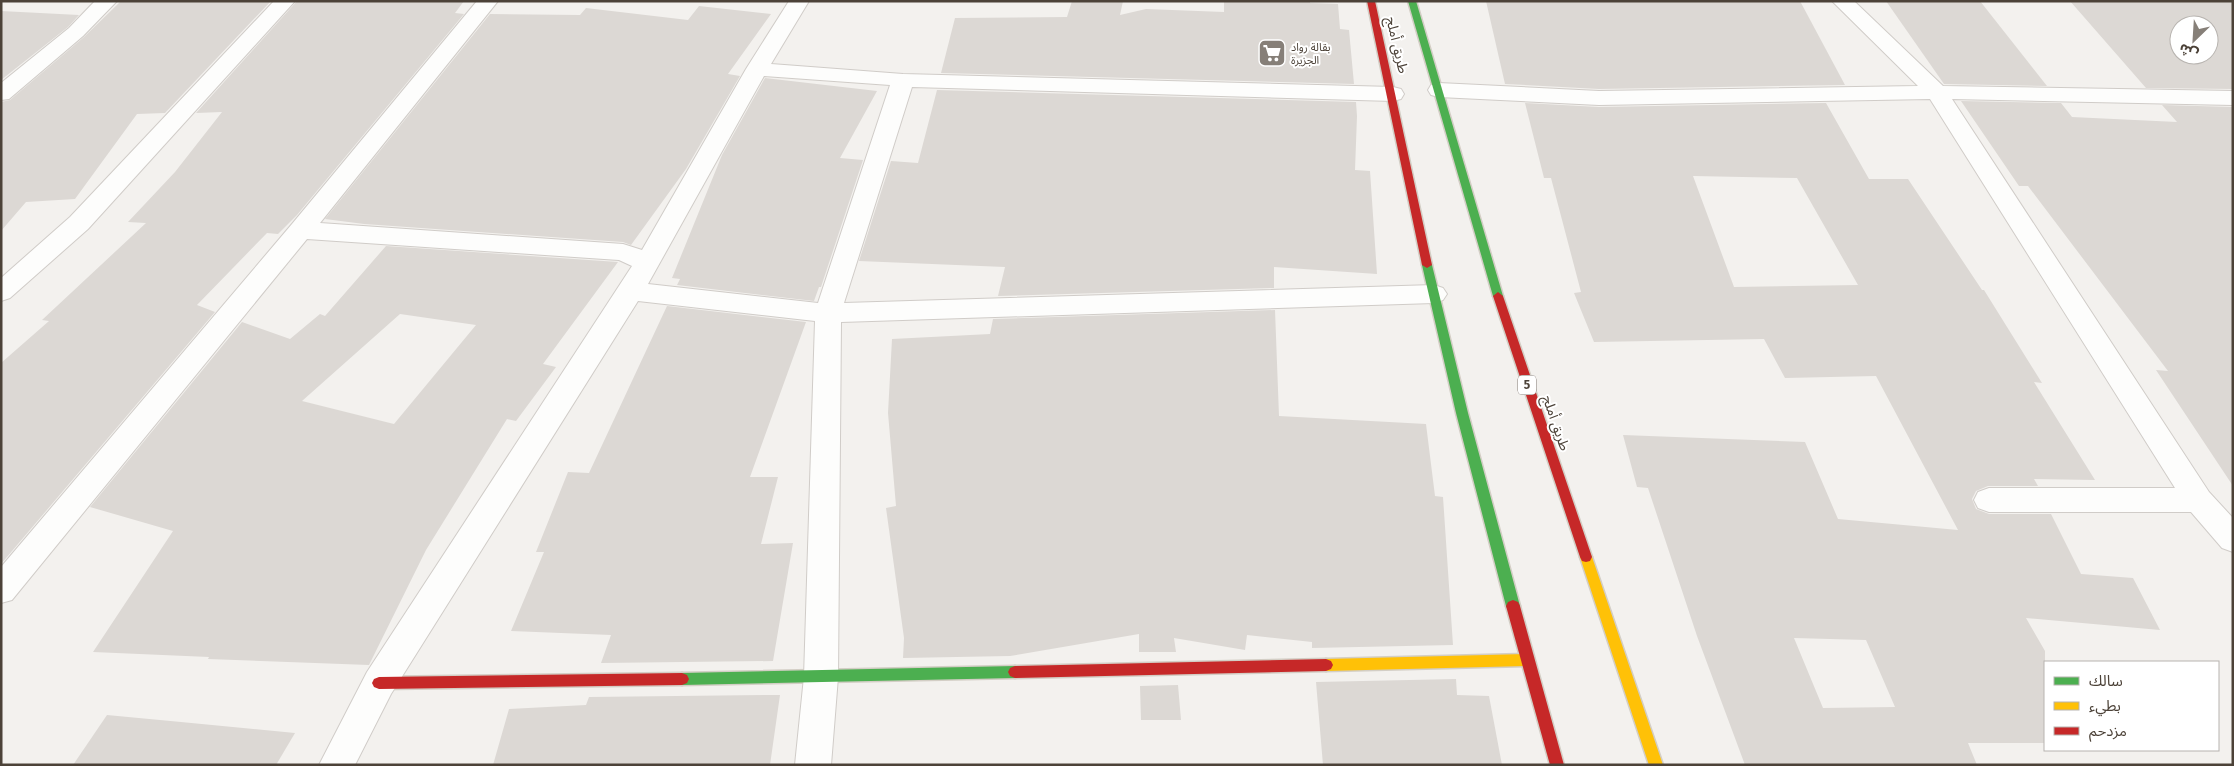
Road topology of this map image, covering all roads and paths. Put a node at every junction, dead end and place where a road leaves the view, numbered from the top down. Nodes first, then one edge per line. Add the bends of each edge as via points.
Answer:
1 (108, 1) edge
2 (285, 1) edge
3 (488, 1) edge
4 (799, 1) edge
5 (1371, 1) edge
6 (1412, 1) edge
7 (1842, 1) edge
8 (757, 70) junction
9 (902, 80) junction
10 (1439, 90) junction
11 (1938, 92) junction
12 (1, 94) edge
13 (1393, 94) junction
14 (2233, 98) edge
15 (300, 230) junction
16 (647, 263) junction
17 (631, 291) junction
18 (1, 292) edge
19 (1434, 294) junction
20 (828, 313) junction
21 (1989, 500) dead end
22 (2198, 500) junction
23 (2233, 539) edge
24 (1, 590) edge
25 (1526, 660) junction
26 (821, 678) junction
27 (379, 683) junction
28 (336, 765) edge
29 (813, 765) edge
30 (1557, 765) edge
31 (1656, 765) edge

1 - 12 street
2 - 18 street via 79,223
3 - 15 street
4 - 8 street
5 - 13 main road, طريق أملج
6 - 10 main road, طريق أملج / 5
7 - 11 street
8 - 9 street
8 - 16 street
9 - 13 street
9 - 20 street
10 - 11 street via 1599,98
10 - 31 main road, طريق أملج / 5 via 1495,288
11 - 14 street
11 - 22 street
13 - 19 main road, طريق أملج
15 - 16 street via 623,252
15 - 24 street
16 - 17 street
17 - 20 street
17 - 27 street
19 - 20 street
19 - 25 main road, طريق أملج
20 - 26 street
21 - 22 street
22 - 23 street
25 - 26 main road
25 - 30 main road, طريق أملج
26 - 27 main road
26 - 29 street
27 - 28 street

